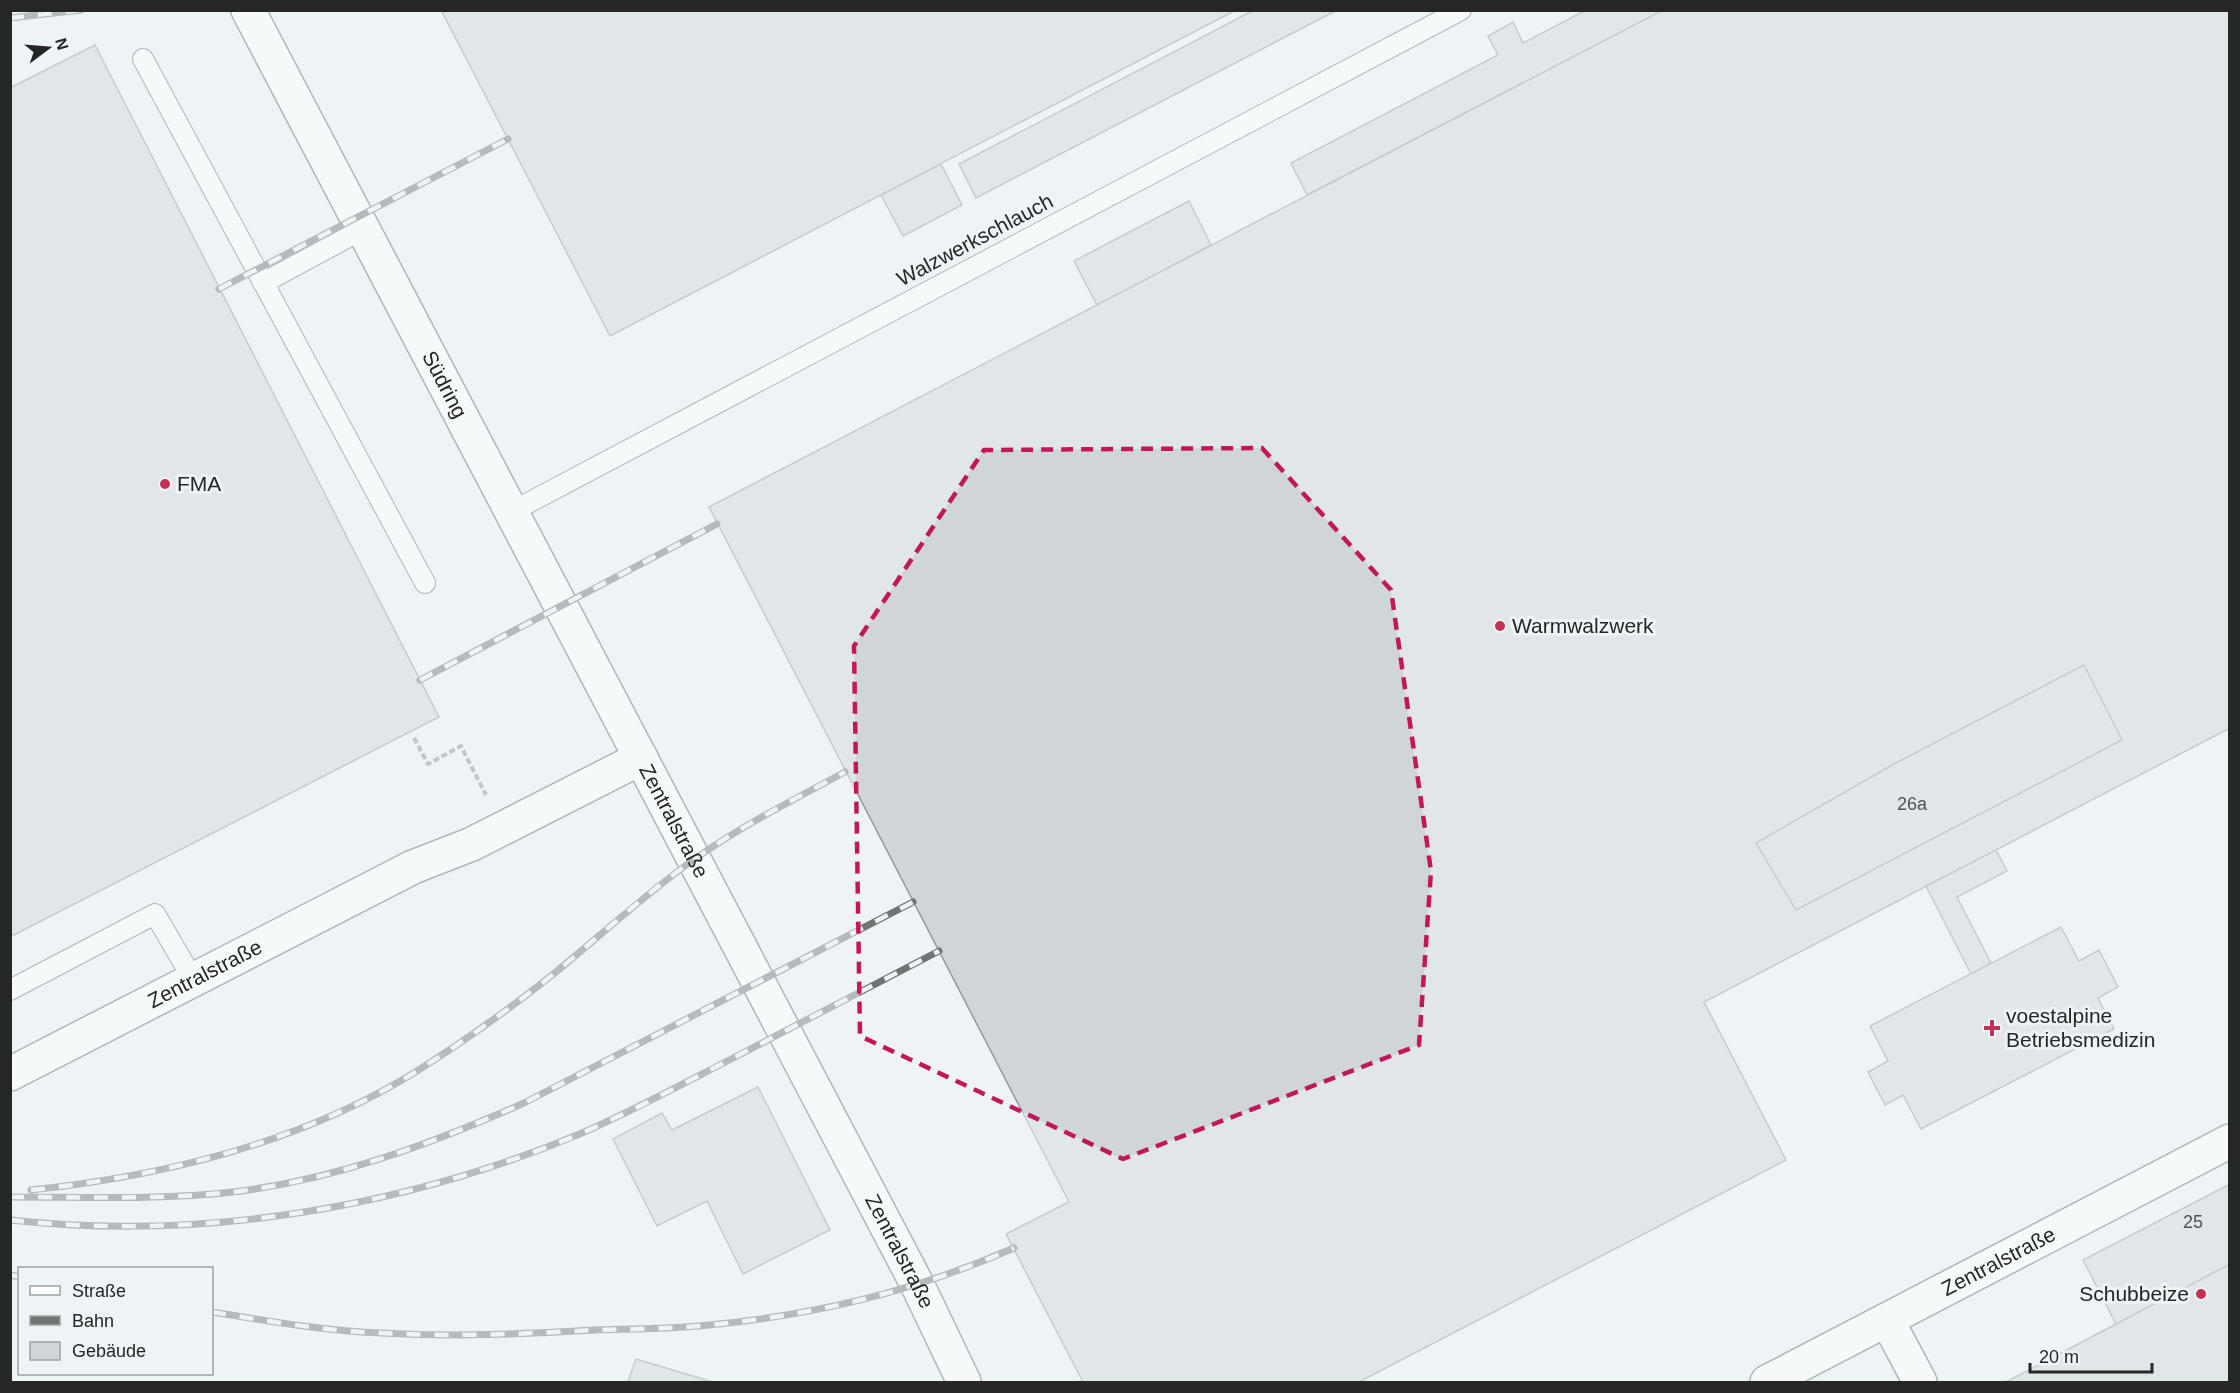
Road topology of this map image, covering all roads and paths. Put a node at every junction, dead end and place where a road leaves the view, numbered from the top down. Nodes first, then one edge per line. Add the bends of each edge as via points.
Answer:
1 (248, 10) edge
2 (1461, 10) edge
3 (143, 59) dead end
4 (363, 229) junction
5 (263, 283) junction
6 (511, 512) junction
7 (425, 583) dead end
8 (414, 738) dead end
9 (640, 758) junction
10 (486, 795) dead end
11 (194, 981) junction
12 (10, 990) edge
13 (10, 1074) edge
14 (2229, 1141) edge
15 (1887, 1320) junction
16 (964, 1383) edge
17 (1767, 1383) edge
18 (1920, 1383) edge

1 - 4 street, Südring
2 - 6 lane, Walzwerkschlauch
3 - 5 lane
4 - 5 lane
4 - 6 street, Südring
5 - 7 lane
6 - 9 street, Südring
8 - 10 path via 428,764 461,746
9 - 11 street, Zentralstraße via 472,844 413,867
9 - 16 street, Zentralstraße via 918,1286
11 - 12 lane via 155,914
11 - 13 street, Zentralstraße
14 - 15 street, Zentralstraße
15 - 17 street, Zentralstraße
15 - 18 street

